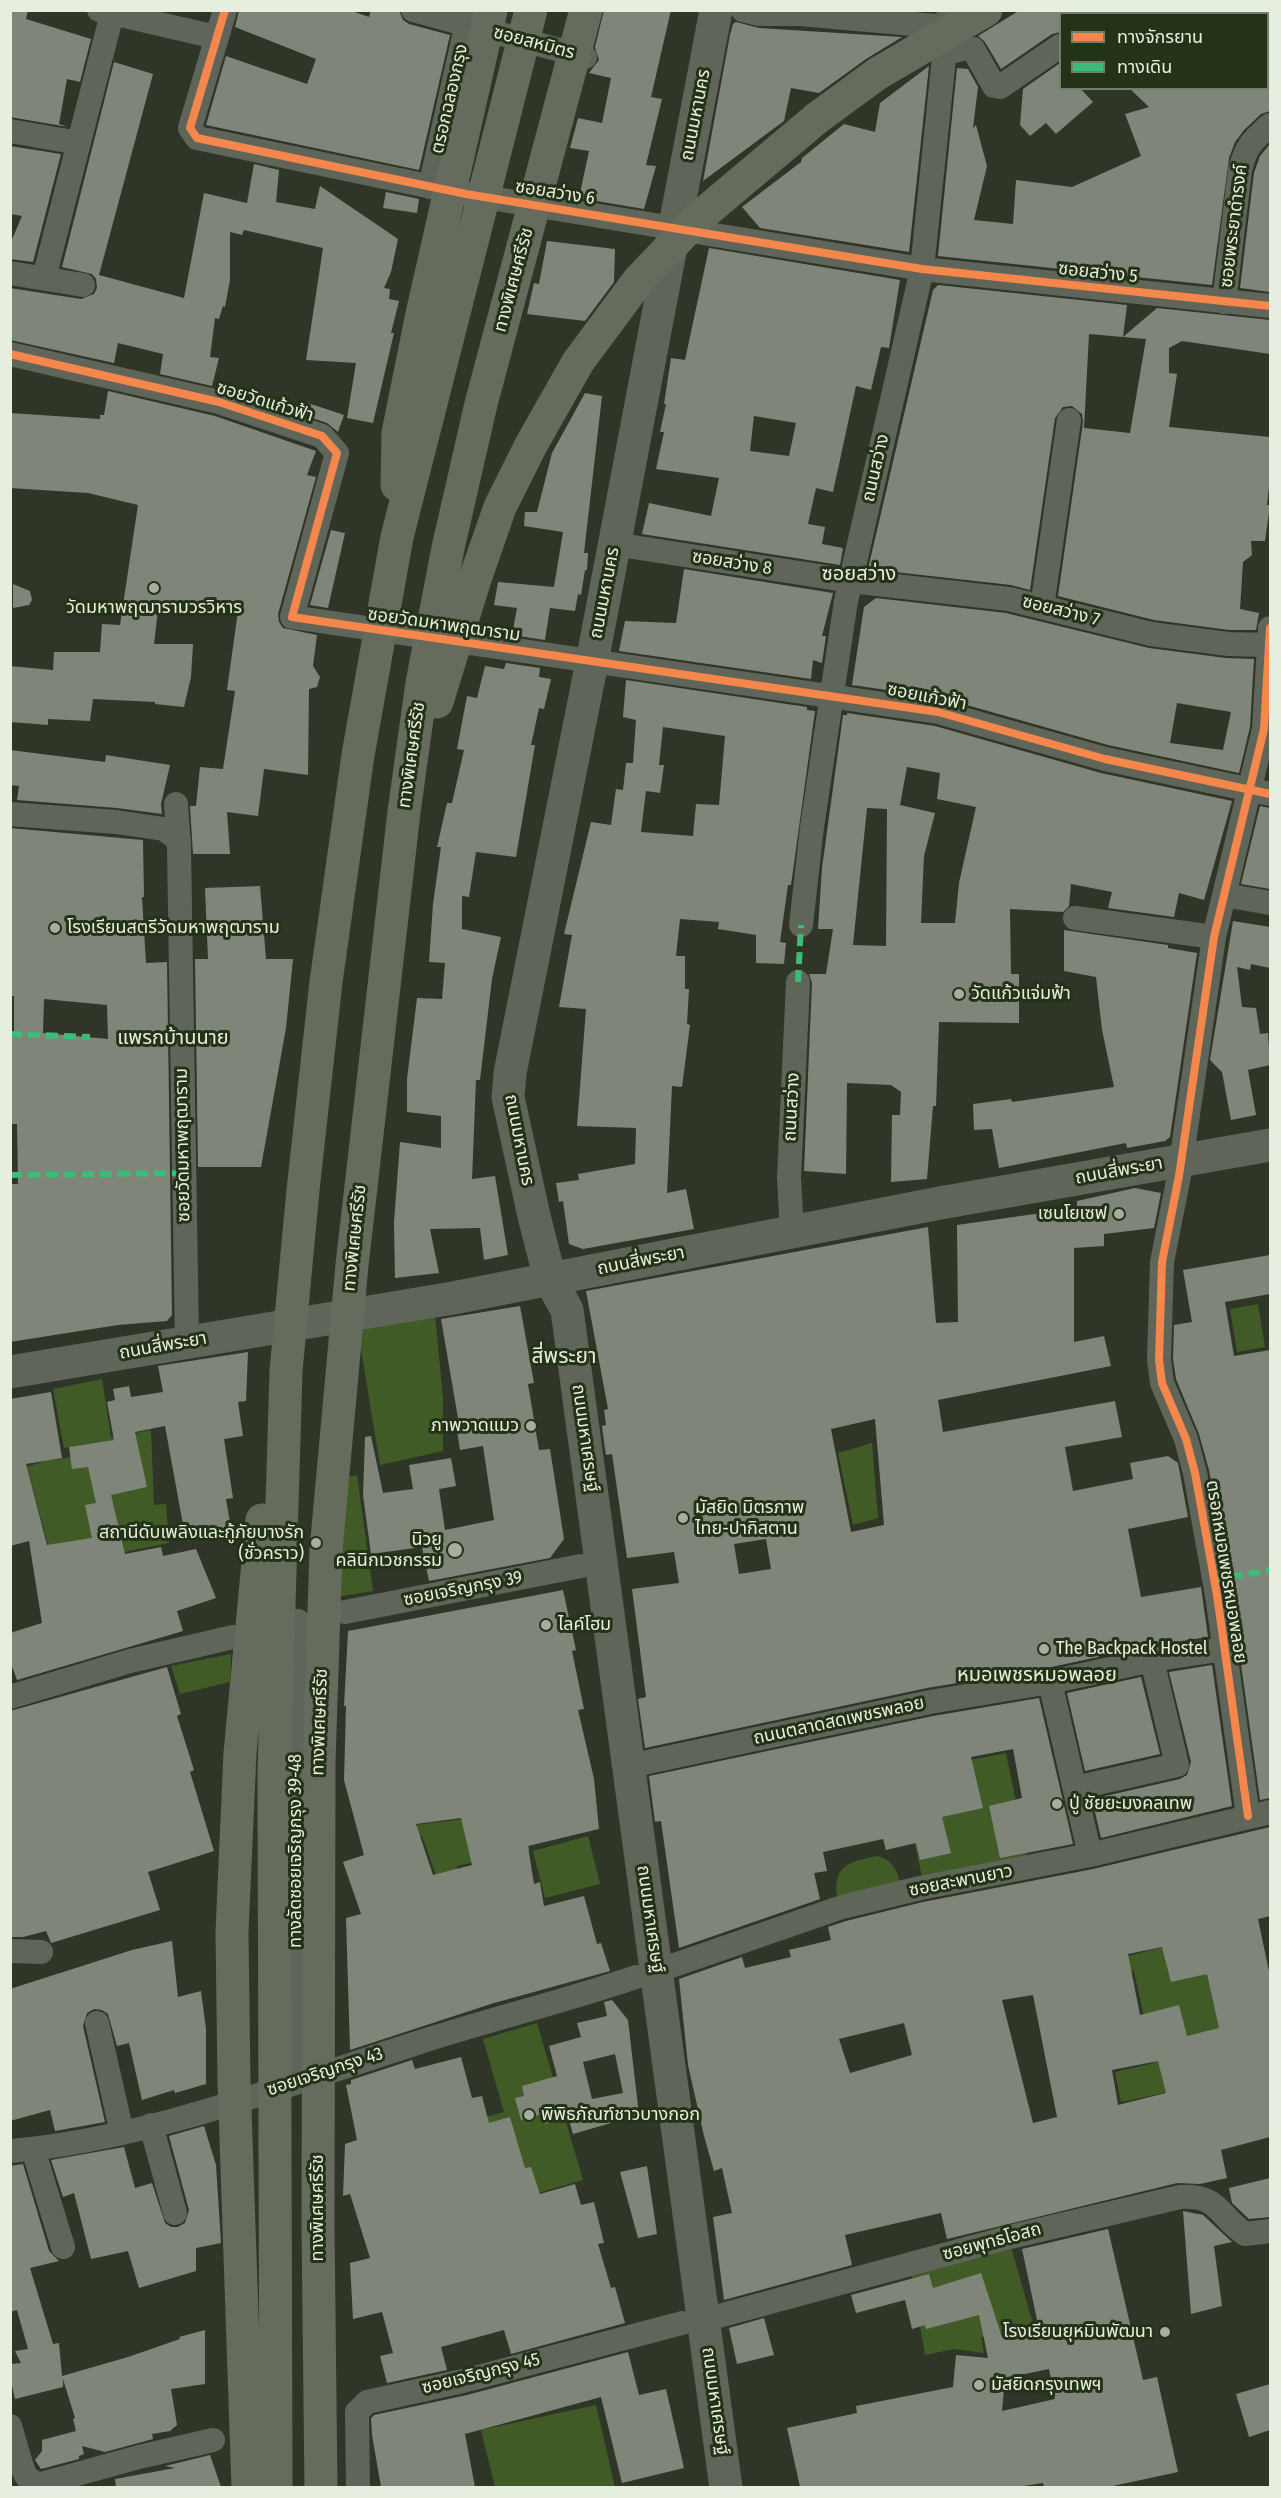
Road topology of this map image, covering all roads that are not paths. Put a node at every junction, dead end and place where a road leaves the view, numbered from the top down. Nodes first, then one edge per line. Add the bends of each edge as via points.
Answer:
1 (225, 10) edge
2 (413, 10) edge
3 (531, 10) edge
4 (586, 10) edge
5 (716, 10) edge
6 (743, 10) edge
7 (986, 10) edge
8 (105, 12) edge
9 (476, 16) edge
10 (948, 19) edge
11 (216, 37) junction
12 (1059, 47) edge
13 (944, 54) junction
14 (585, 57) dead end
15 (1270, 125) edge
16 (10, 131) edge
17 (79, 143) junction
18 (430, 187) junction
19 (674, 228) junction
20 (922, 269) junction
21 (10, 273) edge
22 (44, 278) junction
23 (83, 285) dead end
24 (1224, 302) junction
25 (1270, 306) edge
26 (10, 354) edge
27 (1070, 420) dead end
28 (397, 537) junction
29 (614, 544) junction
30 (851, 581) junction
31 (1042, 606) junction
32 (292, 617) joint
33 (1270, 640) edge
34 (591, 662) junction
35 (832, 696) junction
36 (1261, 792) edge
37 (177, 804) dead end
38 (404, 812) junction
39 (10, 814) edge
40 (179, 840) junction
41 (1224, 895) junction
42 (1270, 903) edge
43 (1075, 918) dead end
44 (801, 925) dead end
45 (1214, 937) junction
46 (798, 982) dead end
47 (1270, 1145) edge
48 (1181, 1160) junction
49 (792, 1232) junction
50 (550, 1279) junction
51 (187, 1342) junction
52 (286, 1371) junction
53 (10, 1372) edge
54 (581, 1566) junction
55 (345, 1612) dead end
56 (298, 1621) dead end
57 (232, 1637) dead end
58 (1224, 1649) junction
59 (1152, 1660) junction
60 (1050, 1682) junction
61 (10, 1696) edge
62 (619, 1768) junction
63 (1075, 1788) junction
64 (1259, 1814) edge
65 (1090, 1856) junction
66 (10, 1951) edge
67 (40, 1952) dead end
68 (646, 1974) junction
69 (97, 2023) dead end
70 (295, 2082) junction
71 (151, 2125) junction
72 (122, 2133) junction
73 (22, 2150) edge
74 (175, 2213) dead end
75 (1270, 2231) edge
76 (63, 2247) dead end
77 (693, 2322) junction
78 (10, 2426) edge
79 (213, 2440) dead end
80 (15, 2458) edge
81 (248, 2487) edge
82 (276, 2487) edge
83 (321, 2487) edge
84 (358, 2487) edge
85 (704, 2487) edge
86 (726, 2487) edge

1 - 11 street
2 - 9 street, ซอยสหมิตร
3 - 28 highway
4 - 38 highway, ทางพิเศษศรีรัช via 484,394 448,548 422,683
5 - 19 main road, ถนนมหานคร
6 - 10 street via 885,23
7 - 38 highway via 878,74 817,118 698,219 638,281 579,362 500,507
8 - 11 street
8 - 17 street
9 - 14 street, ซอยสหมิตร
9 - 18 street, ตรอกฉลองกรุง
9 - 28 highway via 398,433
10 - 13 street, ถนนสว่าง
11 - 18 street, ซอยสว่าง 6 via 190,128 197,138
12 - 13 street via 1000,87 994,86 973,49
13 - 20 street, ถนนสว่าง
15 - 24 street, ซอยพระยาดำรงค์ via 1250,142 1240,170
16 - 17 street
17 - 22 street
18 - 19 street, ซอยสว่าง 6
19 - 20 street, ซอยสว่าง 6
19 - 29 main road, ถนนมหานคร
20 - 24 street, ซอยสว่าง 5
20 - 30 street, ถนนสว่าง
21 - 22 street
22 - 23 street
24 - 25 street, ซอยสว่าง 5
26 - 32 street, ซอยวัดแก้วฟ้า via 219,402 322,436 337,453
27 - 31 street
28 - 52 highway via 358,755 326,982
29 - 30 street, ซอยสว่าง 8
29 - 34 main road, ถนนมหานคร
30 - 31 street, ซอยสว่าง 7 via 1010,598
30 - 35 street, ถนนสว่าง
31 - 33 street, ซอยสว่าง 7 via 1151,634 1228,644
32 - 34 street, ซอยวัดมหาพฤฒาราม
33 - 36 street
34 - 35 street, ซอยแก้วฟ้า
34 - 50 main road, ถนนมหานคร via 509,1085 511,1115
35 - 36 street, ซอยแก้วฟ้า via 938,712 1105,759
35 - 44 street, ถนนสว่าง
36 - 41 street
37 - 40 street, ซอยวัดมหาพฤฒาราม
38 - 83 highway, ทางพิเศษศรีรัช via 352,1265 326,1550 319,1761
39 - 40 street via 164,829
40 - 51 street, ซอยวัดมหาพฤฒาราม
41 - 42 street
41 - 45 street
43 - 45 street
45 - 48 street
46 - 49 street, ถนนสว่าง via 789,1178
47 - 48 main road, ถนนสี่พระยา
48 - 49 main road, ถนนสี่พระยา
48 - 58 street, ตรอกหมอเพชรหมอพลอย via 1162,1262 1159,1360 1162,1383 1186,1439 1195,1473
49 - 50 main road, ถนนสี่พระยา
50 - 51 main road, ถนนสี่พระยา
50 - 54 main road, ถนนมหาเศรษฐ์ via 548,1310
50 - 62 main road, ถนนมหาเศรษฐ์ via 567,1310
51 - 53 main road, ถนนสี่พระยา
52 - 81 highway via 259,1541 235,1836 234,2081
52 - 82 highway via 274,1772
54 - 55 street, ซอยเจริญกรุง 39
54 - 62 main road, ถนนมหาเศรษฐ์
56 - 70 street, ทางลัดซอยเจริญกรุง 39-48
57 - 61 street via 130,1661
58 - 59 street, ถนนตลาดสดเพชรพลอย
58 - 64 street, ตรอกหมอเพชรหมอพลอย
59 - 60 street, ถนนตลาดสดเพชรพลอย
59 - 63 street via 1177,1765
60 - 62 street, ถนนตลาดสดเพชรพลอย via 889,1710
60 - 63 street
62 - 68 main road, ถนนมหาเศรษฐ์
63 - 65 street
64 - 65 street, ซอยสะพานยาว
65 - 68 street, ซอยสะพานยาว via 842,1907
66 - 67 street
68 - 70 street, ซอยเจริญกรุง 43
68 - 77 main road, ถนนมหาเศรษฐ์
69 - 72 street
70 - 71 street, ซอยเจริญกรุง 43
71 - 72 street, ซอยเจริญกรุง 43
71 - 74 street
72 - 73 street, ซอยเจริญกรุง 43
73 - 76 street
75 - 77 street, ซอยพุทธโอสถ via 1245,2234 1215,2204 1197,2196 1180,2197 1010,2237
77 - 84 street, ซอยเจริญกรุง 45 via 367,2402 357,2412
77 - 85 main road, ถนนมหาเศรษฐ์
77 - 86 main road, ถนนมหาเศรษฐ์
78 - 80 street
79 - 80 street via 40,2484 26,2478

